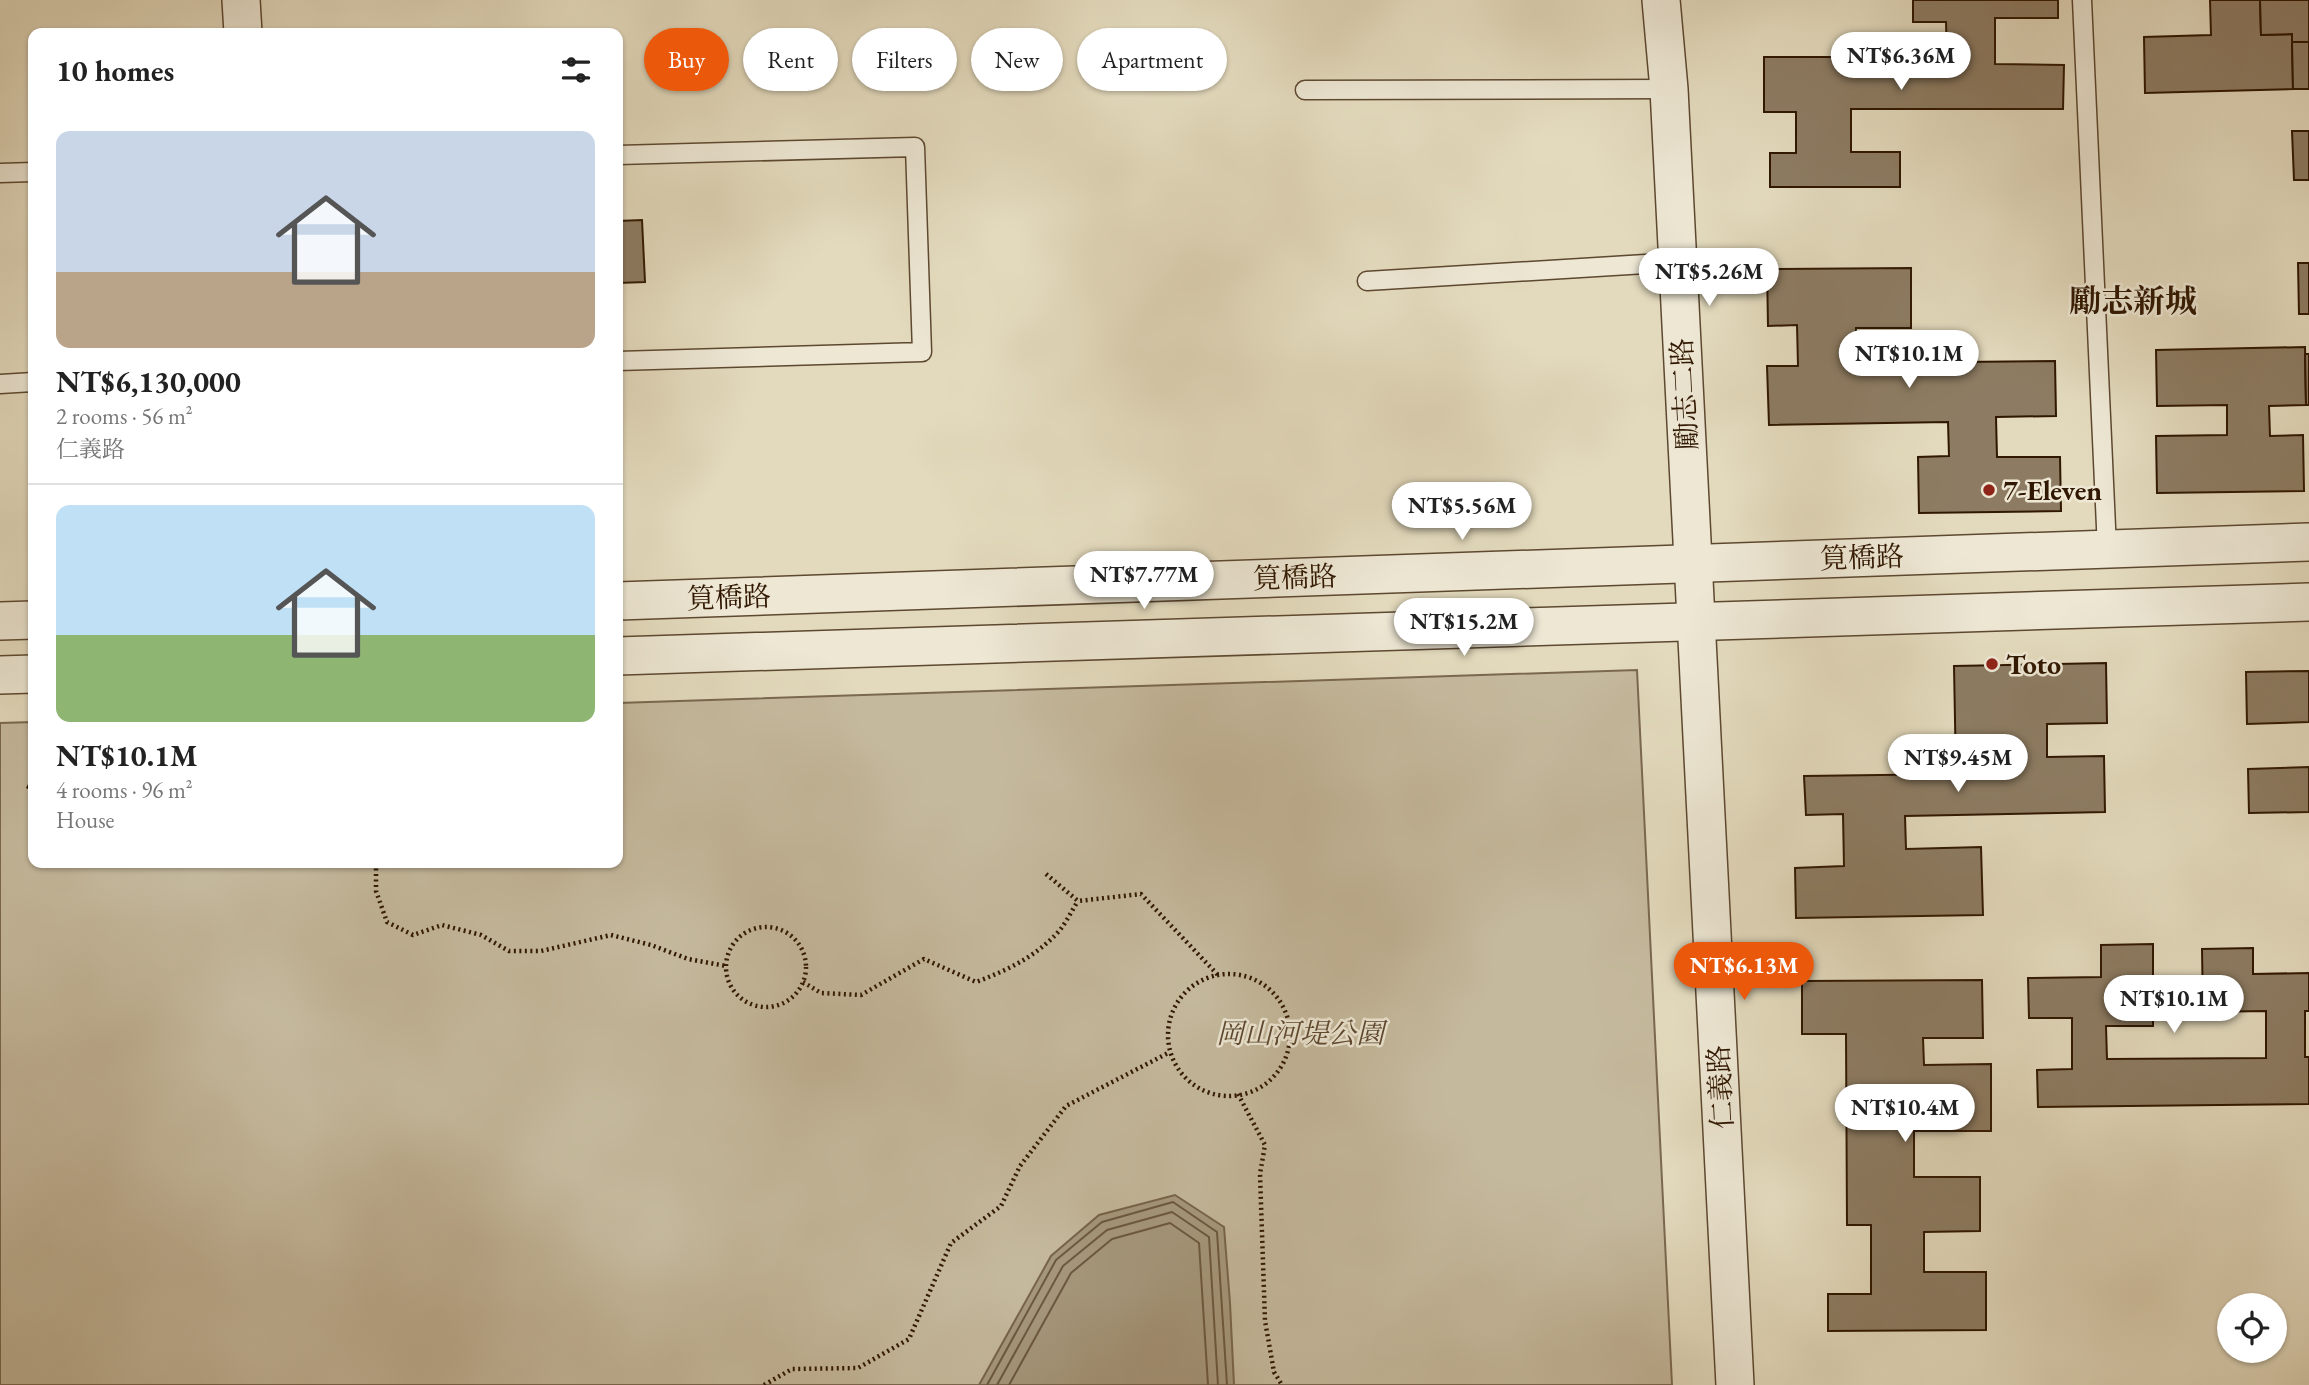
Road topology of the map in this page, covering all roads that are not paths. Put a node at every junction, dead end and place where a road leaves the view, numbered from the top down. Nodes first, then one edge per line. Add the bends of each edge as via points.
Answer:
1 (241, 0) edge
2 (1661, 0) edge
3 (2082, 0) edge
4 (243, 28) edge
5 (1670, 89) junction
6 (1305, 90) dead end
7 (623, 155) edge
8 (28, 172) edge
9 (0, 173) edge
10 (1678, 262) junction
11 (1367, 281) dead end
12 (623, 361) edge
13 (28, 382) edge
14 (0, 384) edge
15 (2309, 542) edge
16 (2231, 545) junction
17 (2107, 549) junction
18 (1692, 563) junction
19 (1171, 581) junction
20 (623, 601) edge
21 (2309, 602) edge
22 (2232, 604) junction
23 (0, 621) edge
24 (28, 621) edge
25 (1695, 621) junction
26 (1174, 638) junction
27 (623, 656) edge
28 (28, 674) edge
29 (0, 675) edge
30 (1735, 1385) edge

1 - 4 street
2 - 5 street, 勵志二路
3 - 17 lane
5 - 6 lane
5 - 10 street, 勵志二路
7 - 12 lane via 915,147 922,352
8 - 9 lane
10 - 11 lane
10 - 18 street, 勵志二路
13 - 14 lane
15 - 16 street, 筧橋路
16 - 17 street, 筧橋路
16 - 22 street
17 - 18 street, 筧橋路
18 - 19 street, 筧橋路
18 - 25 street, 勵志二路
19 - 20 street, 筧橋路
19 - 26 street
21 - 22 street, 筧橋路
22 - 25 street, 筧橋路
23 - 24 street
25 - 26 street, 筧橋路
25 - 30 street, 仁義路
26 - 27 street, 筧橋路
28 - 29 street

